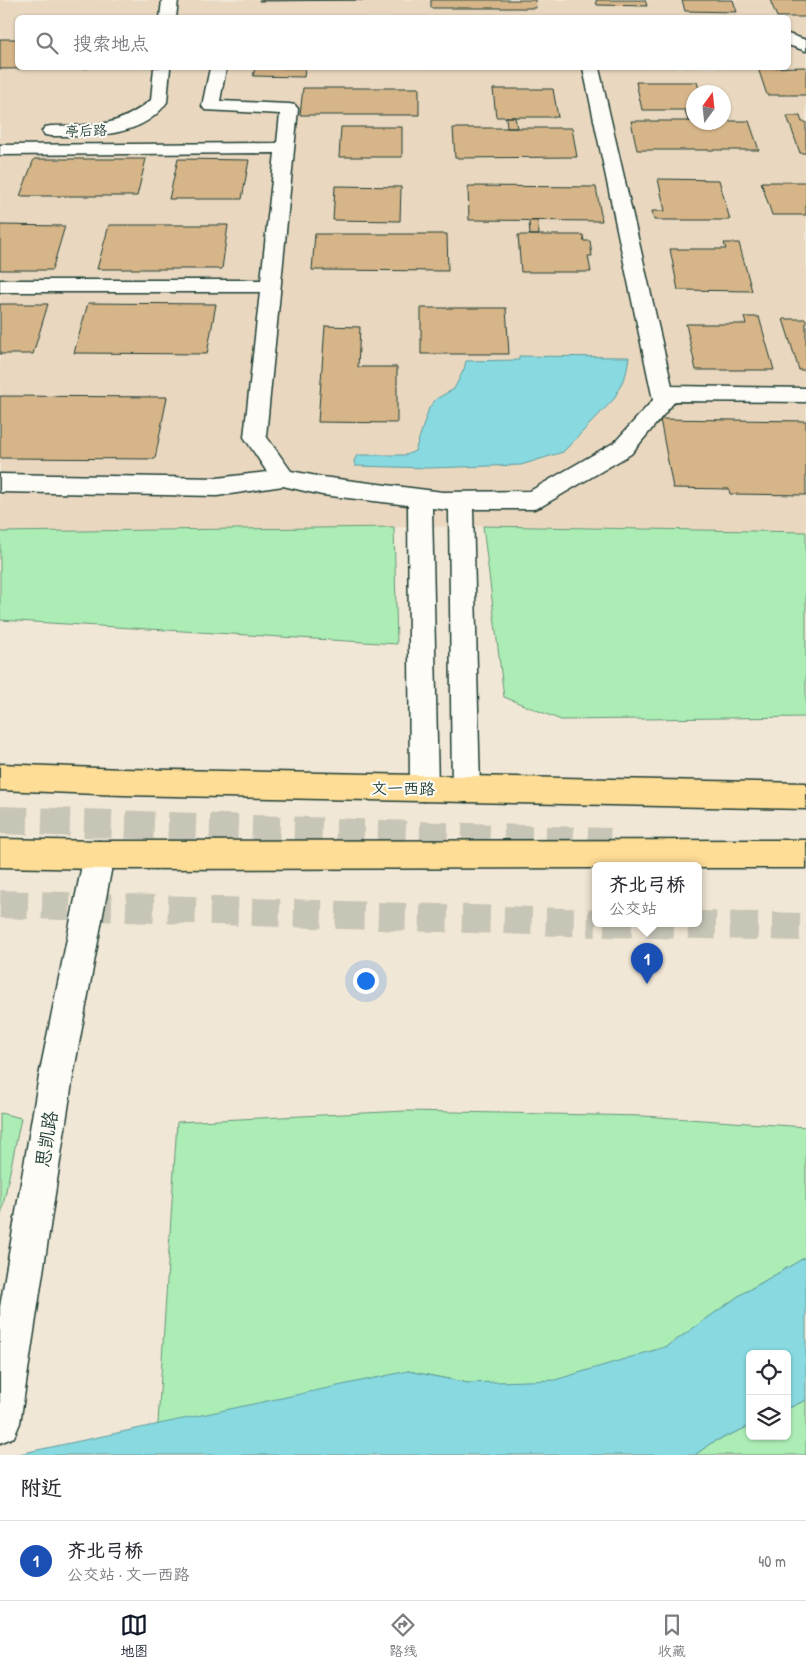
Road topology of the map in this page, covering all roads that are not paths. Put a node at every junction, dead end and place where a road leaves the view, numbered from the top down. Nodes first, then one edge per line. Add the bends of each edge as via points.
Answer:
1 (170, 0) edge
2 (168, 15) edge
3 (791, 40) edge
4 (806, 46) edge
5 (162, 70) edge
6 (218, 70) edge
7 (591, 70) edge
8 (39, 131) dead end
9 (285, 148) junction
10 (0, 150) edge
11 (0, 286) edge
12 (271, 286) junction
13 (662, 393) junction
14 (806, 395) edge
15 (283, 478) junction
16 (0, 482) edge
17 (420, 498) junction
18 (461, 501) junction
19 (0, 777) edge
20 (424, 788) junction
21 (466, 789) junction
22 (806, 796) edge
23 (0, 853) edge
24 (806, 854) edge
25 (99, 855) junction
26 (0, 1423) edge

1 - 2 street
3 - 4 street
5 - 8 street, 亭后路 via 158,102 142,117 113,130
6 - 9 street via 211,106 289,109
7 - 13 street
9 - 10 street
9 - 12 street
11 - 12 street
12 - 15 street via 254,437
13 - 14 street
13 - 18 street via 664,401 623,448 534,500
15 - 16 street via 217,486
15 - 17 street
17 - 18 street
17 - 20 street
18 - 21 street
19 - 20 main road, 文一西路
20 - 21 main road, 文一西路
21 - 22 main road, 文一西路
23 - 25 main road
24 - 25 main road
25 - 26 street, 思凯路 via 56,1076

